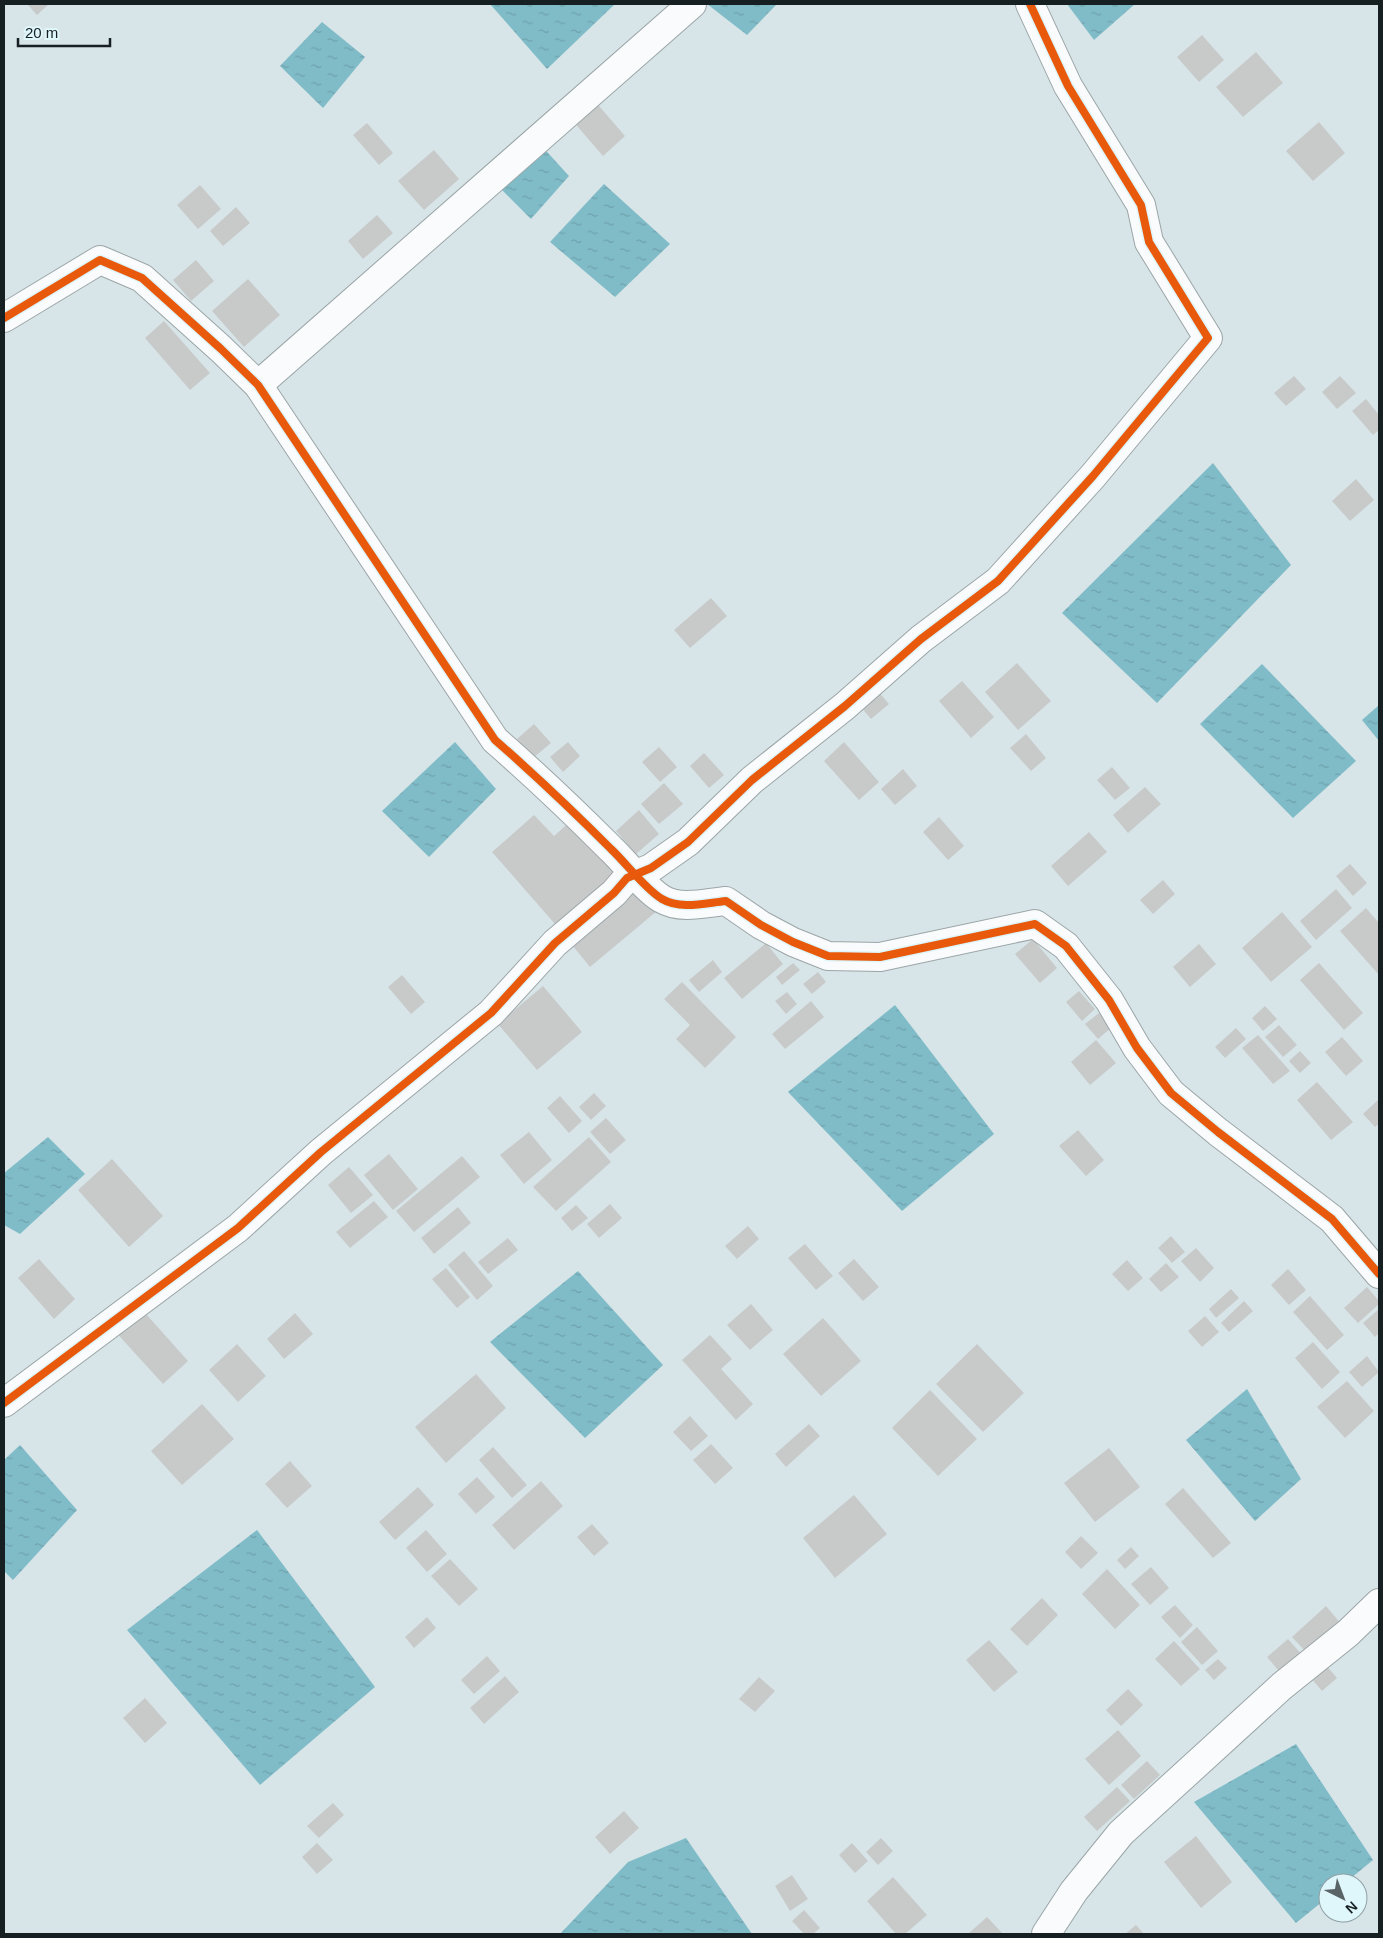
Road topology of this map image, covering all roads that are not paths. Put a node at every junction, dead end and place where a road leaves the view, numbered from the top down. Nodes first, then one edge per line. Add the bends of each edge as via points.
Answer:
1 (692, 4) edge
2 (1030, 4) edge
3 (4, 318) edge
4 (258, 385) junction
5 (635, 876) junction
6 (1379, 1274) edge
7 (4, 1403) edge
8 (1379, 1603) edge
9 (1046, 1934) edge

1 - 4 street
2 - 5 street via 1068,86 1141,205 1149,242 1208,338 1093,476 998,580 921,639 845,706 752,780 688,842
3 - 4 street via 100,260 142,278
4 - 5 street via 495,740 548,785
5 - 6 street via 662,899 680,905 726,901 761,925 828,956 880,958 1035,924 1066,946 1103,992 1137,1048 1171,1093 1332,1219
5 - 7 street via 627,878 555,943 491,1013 321,1152 238,1228
8 - 9 street via 1348,1633 1282,1686 1121,1833 1074,1891

